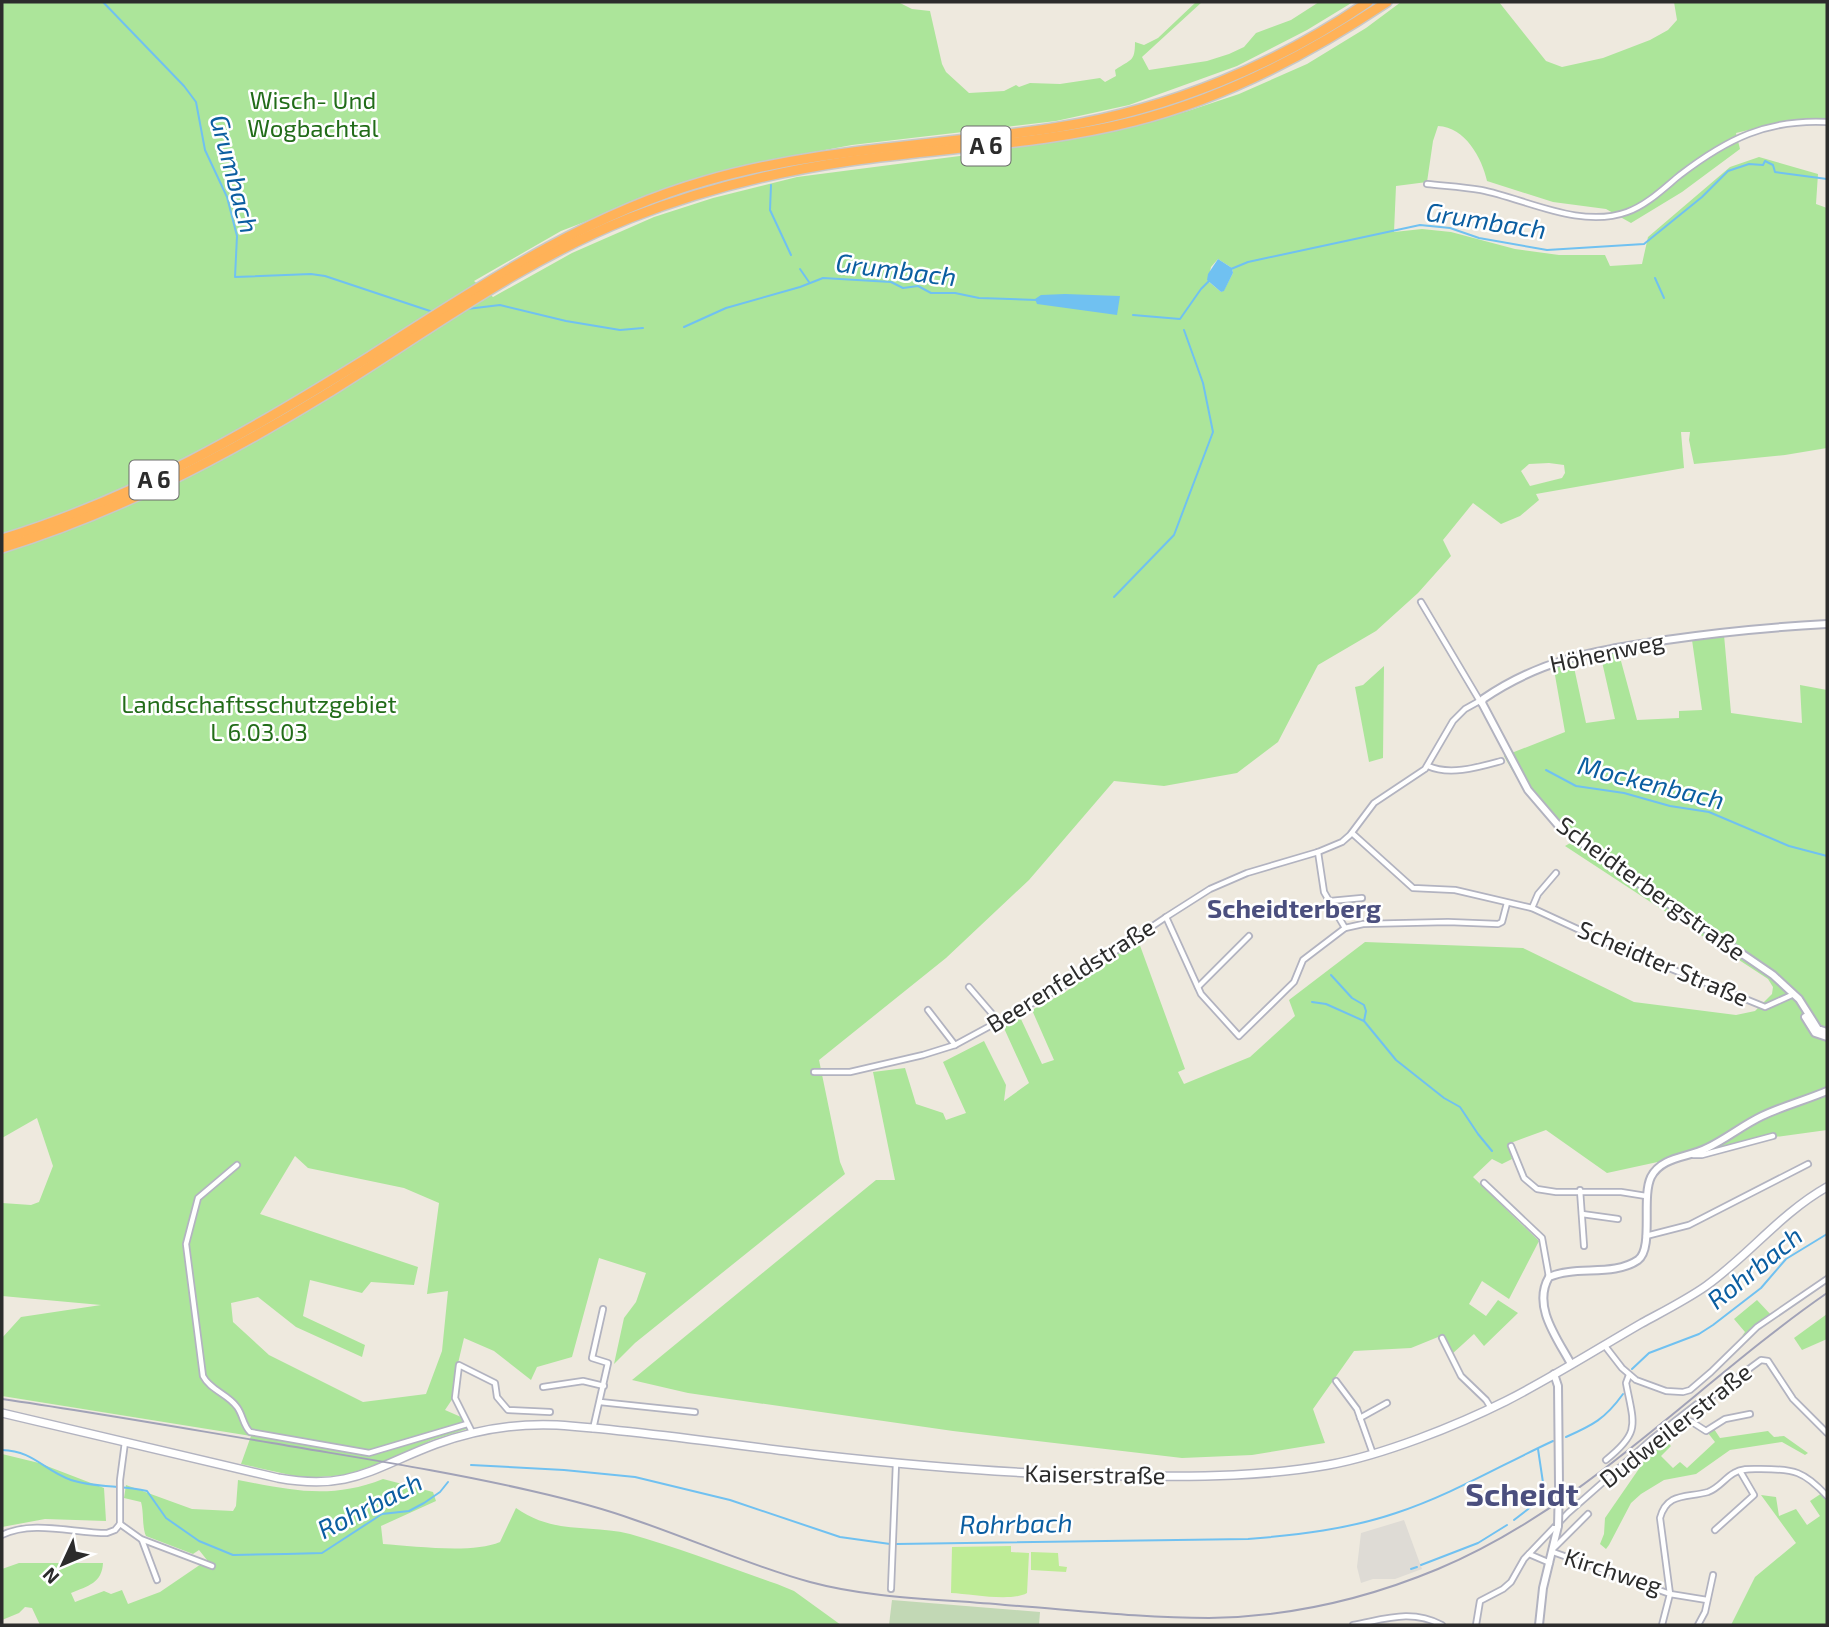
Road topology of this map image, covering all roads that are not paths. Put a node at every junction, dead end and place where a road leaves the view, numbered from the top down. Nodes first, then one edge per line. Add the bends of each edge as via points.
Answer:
1 (1368, 2) edge
2 (1387, 2) edge
3 (1827, 122) edge
4 (1427, 184) dead end
5 (567, 241) junction
6 (371, 360) junction
7 (2, 539) edge
8 (2, 548) edge
9 (1421, 601) dead end
10 (1827, 624) edge
11 (1482, 702) junction
12 (1501, 761) dead end
13 (1428, 766) junction
14 (1352, 833) junction
15 (1318, 852) junction
16 (1556, 873) dead end
17 (1363, 898) dead end
18 (1329, 901) junction
19 (1507, 902) junction
20 (1532, 908) junction
21 (1166, 916) junction
22 (1345, 928) junction
23 (1249, 936) dead end
24 (969, 987) dead end
25 (1198, 987) junction
26 (1794, 994) junction
27 (928, 1010) dead end
28 (1000, 1023) junction
29 (1827, 1035) edge
30 (955, 1045) junction
31 (814, 1072) dead end
32 (1827, 1091) edge
33 (1773, 1136) dead end
34 (1511, 1146) dead end
35 (1688, 1154) junction
36 (1808, 1164) dead end
37 (237, 1165) dead end
38 (1483, 1183) dead end
39 (1827, 1187) edge
40 (1580, 1191) junction
41 (1646, 1196) junction
42 (1582, 1214) junction
43 (1618, 1219) dead end
44 (1646, 1236) junction
45 (1584, 1246) dead end
46 (1549, 1277) junction
47 (1827, 1279) edge
48 (603, 1309) dead end
49 (1441, 1338) dead end
50 (1605, 1346) junction
51 (1571, 1364) junction
52 (1554, 1374) junction
53 (1629, 1375) junction
54 (1336, 1381) dead end
55 (604, 1385) junction
56 (543, 1387) dead end
57 (600, 1402) junction
58 (1387, 1403) dead end
59 (1491, 1408) junction
60 (550, 1412) dead end
61 (695, 1412) dead end
62 (2, 1413) edge
63 (1750, 1414) dead end
64 (1360, 1418) junction
65 (1679, 1419) junction
66 (467, 1424) junction
67 (593, 1429) junction
68 (472, 1433) junction
69 (1827, 1433) edge
70 (125, 1442) junction
71 (1373, 1454) junction
72 (1606, 1460) dead end
73 (896, 1463) junction
74 (1740, 1471) junction
75 (1826, 1495) edge
76 (1588, 1514) dead end
77 (120, 1524) junction
78 (1558, 1528) junction
79 (1715, 1530) dead end
80 (1568, 1533) junction
81 (2, 1535) edge
82 (141, 1539) junction
83 (1553, 1550) junction
84 (1529, 1554) junction
85 (1550, 1563) junction
86 (212, 1566) dead end
87 (1713, 1575) dead end
88 (157, 1580) dead end
89 (891, 1590) dead end
90 (1670, 1594) junction
91 (1707, 1600) junction
92 (1353, 1625) edge
93 (1442, 1625) edge
94 (1476, 1625) edge
95 (1539, 1625) edge
96 (1662, 1625) edge
97 (1698, 1625) edge

1 - 5 highway, A 6 via 1257,66 1135,111 1060,127 780,162 664,194
2 - 5 highway, A 6 via 1272,69 1163,113 1062,136 783,172 667,204
3 - 4 street via 1786,122 1751,131 1702,158 1646,202 1614,215 1560,212 1482,191
5 - 6 highway, A 6 via 486,282
6 - 7 highway, A 6 via 138,488
6 - 8 highway, A 6 via 234,449 142,496
9 - 11 street
10 - 11 street, Höhenweg via 1734,631 1572,656 1524,673
11 - 13 street, Höhenweg via 1452,721
11 - 26 street, Scheidterbergstraße via 1528,790 1558,825
12 - 13 street via 1477,768
13 - 14 street, Höhenweg via 1374,803
14 - 15 street, Höhenweg
14 - 19 street, Scheidter Straße via 1413,888 1455,890
15 - 18 street
15 - 21 street, Höhenweg via 1247,873
16 - 20 street
17 - 18 street
18 - 22 street
19 - 20 street, Scheidter Straße
19 - 22 street via 1503,922 1498,924 1363,924
20 - 26 street, Scheidter Straße via 1758,1004 1770,1006
21 - 25 street
21 - 28 street, Beerenfeldstraße via 1064,986
22 - 25 street via 1303,960 1294,982 1239,1036
23 - 25 street
24 - 28 street
26 - 29 street, Scheidterbergstraße via 1815,1026
27 - 30 street
28 - 30 street, Beerenfeldstraße
30 - 31 street, Beerenfeldstraße via 850,1072
32 - 35 street via 1761,1116 1705,1150
33 - 35 street via 1702,1156
34 - 40 street via 1522,1175 1533,1188
35 - 41 street via 1659,1167
36 - 44 street via 1689,1225
37 - 66 street via 198,1198 186,1244 202,1376 236,1406 246,1429 369,1453
38 - 46 street via 1542,1238
39 - 50 main road, Kaiserstraße via 1781,1218 1710,1284
40 - 41 street
40 - 42 street
41 - 44 street
42 - 43 street
42 - 45 street
44 - 46 street via 1642,1257 1628,1265
46 - 51 street via 1542,1294 1544,1311
47 - 53 street via 1757,1327 1690,1390 1674,1392
48 - 55 street via 593,1358 608,1363
49 - 59 street via 1461,1376
50 - 51 main road, Kaiserstraße
50 - 53 street
51 - 52 main road, Kaiserstraße
52 - 59 main road, Kaiserstraße
52 - 78 street, bridge via 1558,1386
53 - 72 street via 1632,1431
54 - 64 street
55 - 56 street via 583,1381
55 - 57 street
57 - 61 street
57 - 67 street
58 - 64 street
59 - 71 main road, Kaiserstraße
60 - 66 street via 508,1410 497,1397 495,1383 459,1365 455,1398
62 - 70 main road, Kaiserstraße
63 - 65 street via 1725,1419 1706,1431
64 - 71 street
65 - 69 street, Dudweilerstraße via 1764,1360 1797,1404
65 - 84 street, Dudweilerstraße via 1574,1508
66 - 68 street
67 - 68 main road, Kaiserstraße via 526,1424
67 - 73 main road, Kaiserstraße
68 - 70 main road, Kaiserstraße via 332,1483 297,1482
70 - 77 street
71 - 73 main road, Kaiserstraße via 1329,1465 1226,1477 1022,1474
73 - 89 street
74 - 75 street via 1795,1470
74 - 79 street via 1754,1495
74 - 90 street, Kirchweg via 1710,1491 1674,1498 1663,1510 1660,1522
76 - 80 street
77 - 81 street via 107,1534 30,1528
77 - 82 street
78 - 80 street
78 - 83 street
80 - 83 street
82 - 86 street
82 - 88 street
83 - 85 street
83 - 90 street, Kirchweg
84 - 85 street
84 - 94 street, Dudweilerstraße via 1503,1589 1480,1601
85 - 95 street
87 - 91 street
90 - 91 street
90 - 96 street
91 - 97 street
92 - 93 street via 1412,1615

